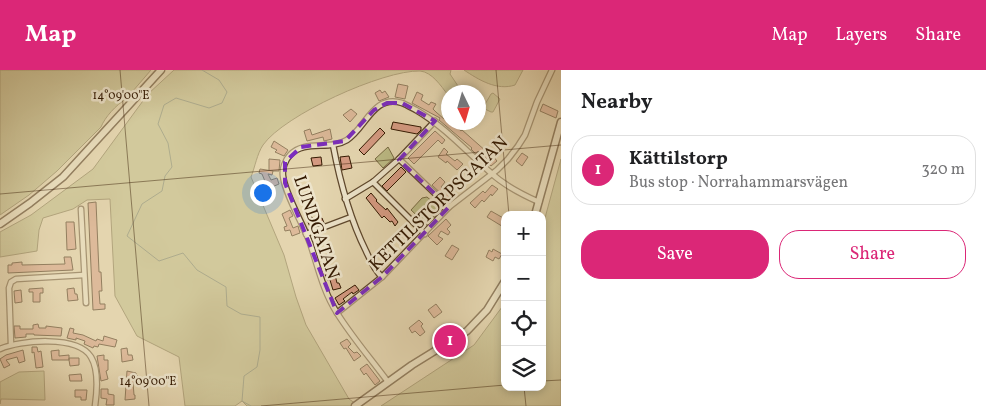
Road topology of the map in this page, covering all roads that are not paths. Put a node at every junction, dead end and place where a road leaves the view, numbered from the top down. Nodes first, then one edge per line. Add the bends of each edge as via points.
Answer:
1 (161, 70) edge
2 (552, 70) edge
3 (435, 121) junction
4 (561, 122) edge
5 (333, 145) junction
6 (399, 160) junction
7 (492, 174) junction
8 (373, 182) junction
9 (345, 199) junction
10 (539, 202) junction
11 (449, 207) junction
12 (81, 209) dead end
13 (536, 211) edge
14 (351, 217) junction
15 (0, 224) edge
16 (306, 234) junction
17 (425, 234) junction
18 (84, 275) junction
19 (382, 277) junction
20 (501, 287) edge
21 (86, 303) dead end
22 (336, 313) junction
23 (11, 344) junction
24 (0, 349) edge
25 (388, 382) junction
26 (95, 406) edge
27 (354, 406) edge

1 - 15 street via 63,177
2 - 7 street, KETTILSTORPSGATAN via 525,135 508,159
3 - 5 street, LUNDGATAN via 402,103 386,103 379,105 355,134
3 - 6 street
3 - 7 street, LUNDGATAN
4 - 10 street
5 - 9 street
5 - 16 street, LUNDGATAN via 301,147 290,155 283,170 284,183
6 - 8 street
6 - 11 street
7 - 10 street, LUNDGATAN via 514,191
7 - 11 street, KETTILSTORPSGATAN
8 - 9 street
8 - 17 street
9 - 14 street
10 - 13 street
11 - 17 street, KETTILSTORPSGATAN
12 - 18 street
14 - 16 street
14 - 19 street
16 - 22 street, LUNDGATAN via 324,290
17 - 19 street, KETTILSTORPSGATAN
18 - 21 street
18 - 23 street via 16,279 11,282
19 - 22 street, KETTILSTORPSGATAN
20 - 25 street via 467,331
22 - 25 street, LUNDGATAN
23 - 24 street
23 - 26 street via 54,341 81,348 90,354 97,385
25 - 27 street

